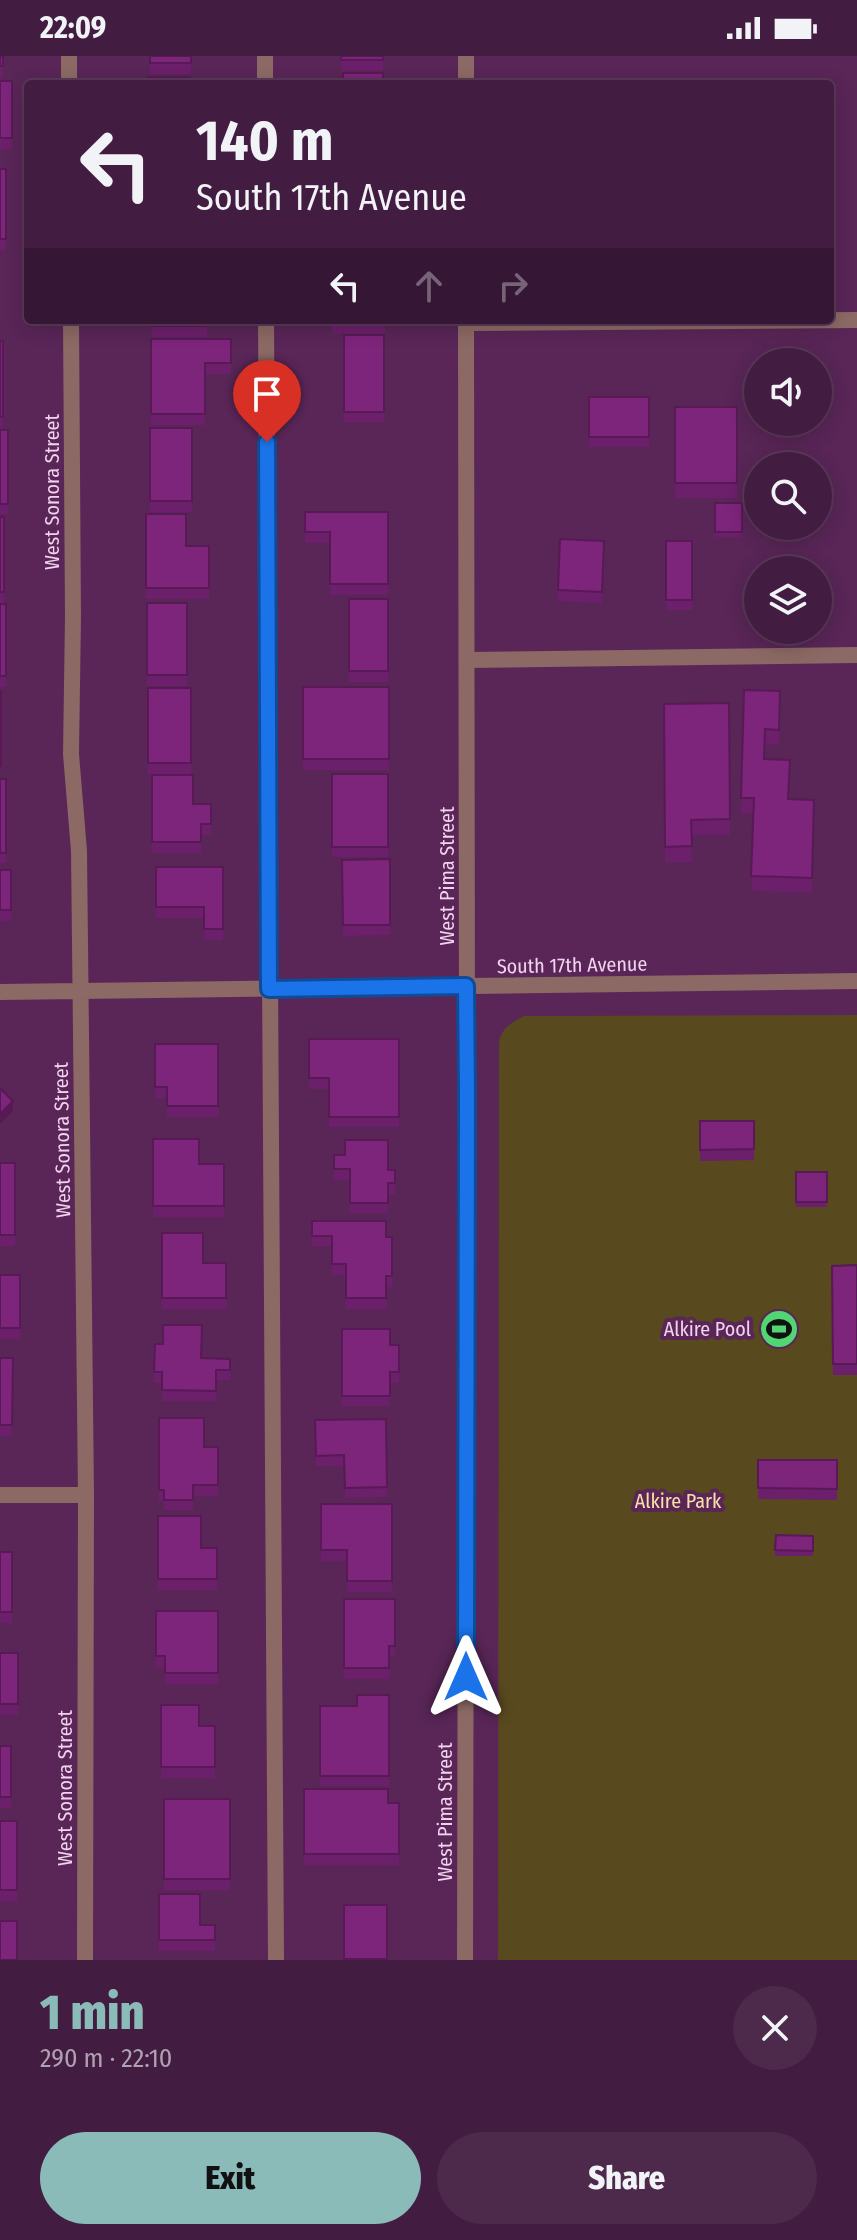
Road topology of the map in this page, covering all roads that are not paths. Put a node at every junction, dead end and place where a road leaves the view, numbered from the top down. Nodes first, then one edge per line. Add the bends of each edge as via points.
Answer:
1 (69, 56) edge
2 (265, 56) edge
3 (466, 56) edge
4 (69, 80) edge
5 (265, 80) edge
6 (466, 80) edge
7 (834, 320) edge
8 (857, 320) edge
9 (71, 324) edge
10 (266, 324) edge
11 (466, 324) edge
12 (857, 655) edge
13 (467, 660) junction
14 (857, 981) edge
15 (466, 986) junction
16 (269, 989) junction
17 (0, 992) edge
18 (81, 992) junction
19 (0, 1495) edge
20 (86, 1495) junction
21 (85, 1960) edge
22 (276, 1960) edge
23 (465, 1960) edge

1 - 4 street
2 - 5 street
3 - 6 street
7 - 8 street
9 - 18 street, West Sonora Street via 71,754
10 - 16 street
11 - 13 street, West Pima Street
12 - 13 street
13 - 15 street, West Pima Street
14 - 15 street, South 17th Avenue
15 - 16 street, South 17th Avenue
15 - 23 street, West Pima Street
16 - 18 street, South 17th Avenue
16 - 22 street
17 - 18 street, South 17th Avenue
18 - 20 street, West Sonora Street
19 - 20 street
20 - 21 street, West Sonora Street

